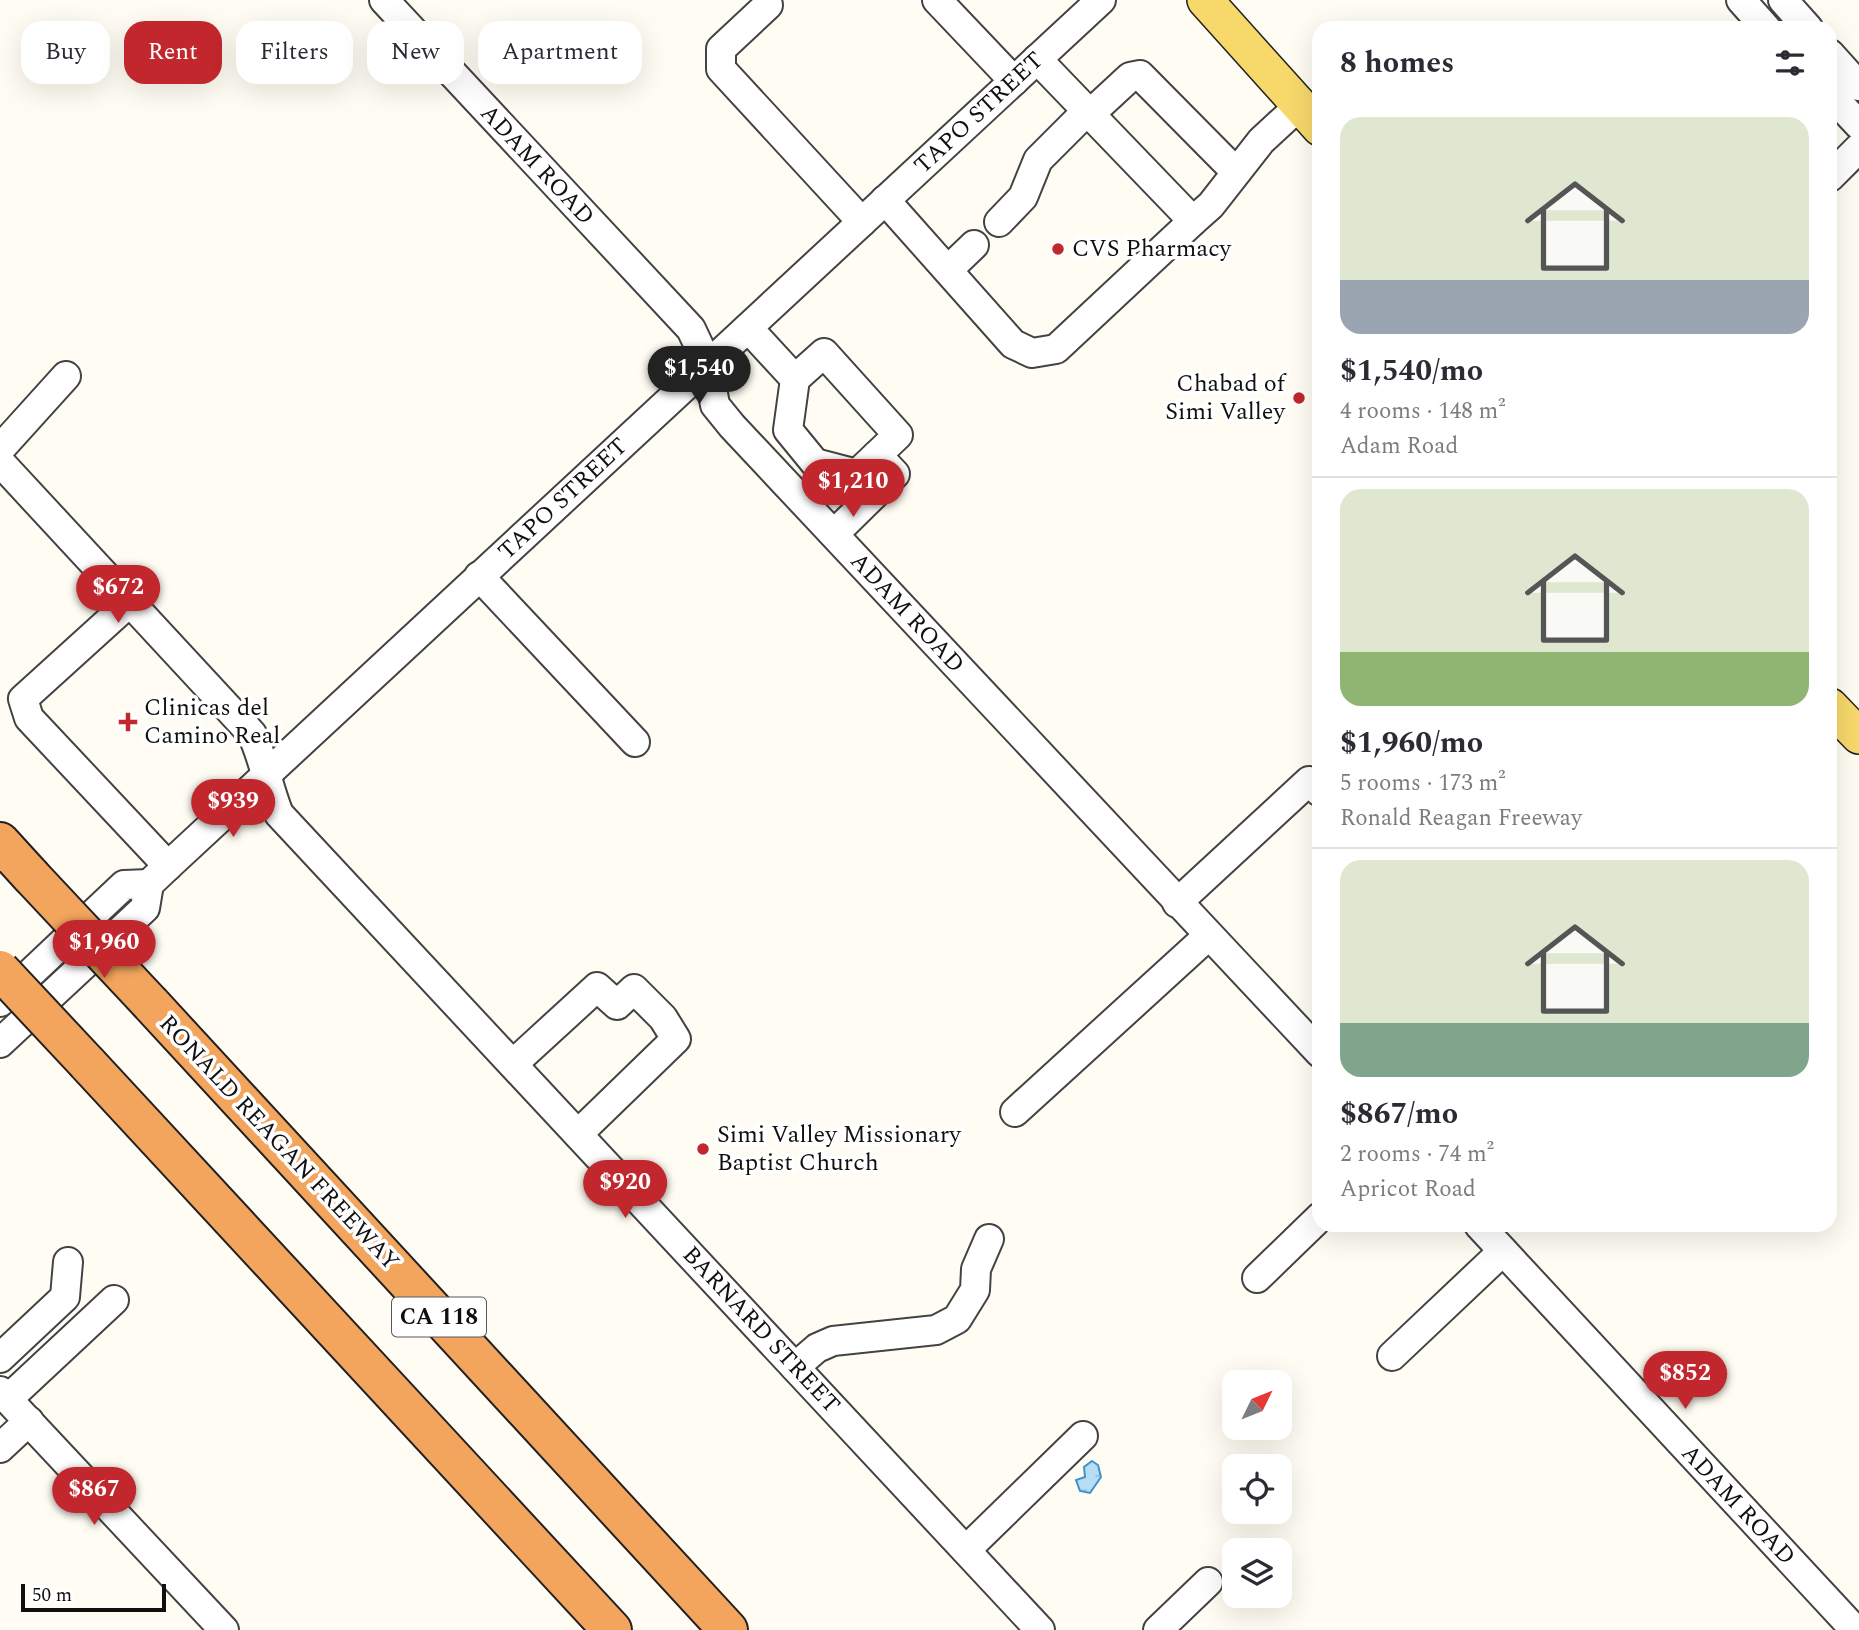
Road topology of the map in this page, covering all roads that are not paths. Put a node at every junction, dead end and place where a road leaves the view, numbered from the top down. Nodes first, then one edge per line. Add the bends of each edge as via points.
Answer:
1 (384, 0) edge
2 (937, 0) edge
3 (1101, 0) edge
4 (1205, 0) edge
5 (1741, 0) edge
6 (1783, 0) edge
7 (768, 5) dead end
8 (1760, 21) edge
9 (1802, 21) edge
10 (1037, 59) junction
11 (1837, 62) edge
12 (1014, 80) junction
13 (1859, 86) edge
14 (1837, 101) edge
15 (1089, 113) junction
16 (1310, 116) edge
17 (1859, 125) edge
18 (1859, 148) edge
19 (1837, 170) edge
20 (1236, 172) junction
21 (886, 200) junction
22 (1193, 221) junction
23 (862, 222) junction
24 (999, 222) dead end
25 (974, 246) dead end
26 (948, 270) junction
27 (748, 328) junction
28 (708, 365) junction
29 (66, 376) dead end
30 (794, 379) junction
31 (0, 449) edge
32 (877, 454) junction
33 (0, 462) edge
34 (834, 534) junction
35 (479, 576) junction
36 (130, 602) junction
37 (1837, 713) edge
38 (1859, 736) edge
39 (635, 742) dead end
40 (265, 776) junction
41 (1312, 784) edge
42 (0, 842) edge
43 (158, 875) junction
44 (1177, 903) junction
45 (1208, 936) junction
46 (0, 970) edge
47 (0, 1002) edge
48 (0, 1043) edge
49 (1312, 1046) edge
50 (513, 1064) junction
51 (1015, 1112) dead end
52 (578, 1133) junction
53 (1312, 1225) edge
54 (1485, 1232) edge
55 (989, 1239) dead end
56 (1503, 1251) junction
57 (68, 1262) dead end
58 (1257, 1278) dead end
59 (114, 1300) dead end
60 (1392, 1356) dead end
61 (0, 1358) edge
62 (795, 1367) junction
63 (4, 1395) edge
64 (29, 1421) junction
65 (1083, 1436) dead end
66 (0, 1448) edge
67 (966, 1550) junction
68 (1208, 1582) dead end
69 (208, 1625) edge
70 (612, 1630) edge
71 (727, 1630) edge
72 (1040, 1630) edge
73 (1158, 1630) edge
74 (1854, 1630) edge

1 - 28 street, ADAM ROAD via 691,329
2 - 12 street
3 - 10 street, TAPO STREET
4 - 16 main road
5 - 8 street
6 - 9 street
7 - 23 street via 721,49 721,69
10 - 12 street, TAPO STREET
10 - 15 street
11 - 13 street
12 - 21 street, TAPO STREET
14 - 17 street
15 - 20 street via 1130,77 1140,75
15 - 22 street
15 - 24 street via 1038,160 1023,197
16 - 20 street via 1261,141
18 - 19 street
20 - 22 street
21 - 23 street, TAPO STREET
21 - 26 street
22 - 26 street via 1049,353 1031,353 1013,344
23 - 27 street, TAPO STREET
25 - 26 street
27 - 28 street, TAPO STREET
27 - 30 street
28 - 34 street, ADAM ROAD via 715,405
28 - 35 street, TAPO STREET
29 - 31 street
30 - 32 street via 788,430 815,463 857,474
30 - 32 street via 824,353 898,435
32 - 34 street via 895,474
33 - 36 street, BARNARD STREET
34 - 44 street, ADAM ROAD
35 - 39 street
35 - 40 street, TAPO STREET
36 - 40 street, BARNARD STREET via 252,734
36 - 43 street via 23,699 29,718
37 - 38 main road
40 - 43 street, TAPO STREET
40 - 50 street, BARNARD STREET via 279,814
41 - 44 street via 1309,781
42 - 71 highway, RONALD REAGAN FREEWAY / CA 118, bridge
43 - 47 street, TAPO STREET via 124,885
43 - 48 street, TAPO STREET via 145,908
44 - 45 street, ADAM ROAD
45 - 49 street, ADAM ROAD
45 - 51 street
46 - 70 highway, bridge
50 - 52 street, BARNARD STREET
50 - 52 street via 597,987 617,1005 634,989 663,1018 676,1039
52 - 62 street, BARNARD STREET
53 - 58 street
54 - 56 street, ADAM ROAD
55 - 62 street via 976,1269 975,1290 957,1319 936,1330 833,1341
56 - 60 street
56 - 74 street, ADAM ROAD
57 - 61 street via 65,1297
59 - 63 street
62 - 67 street, BARNARD STREET
63 - 64 street
64 - 66 street
64 - 69 street
65 - 67 street
67 - 72 street, BARNARD STREET
68 - 73 street

